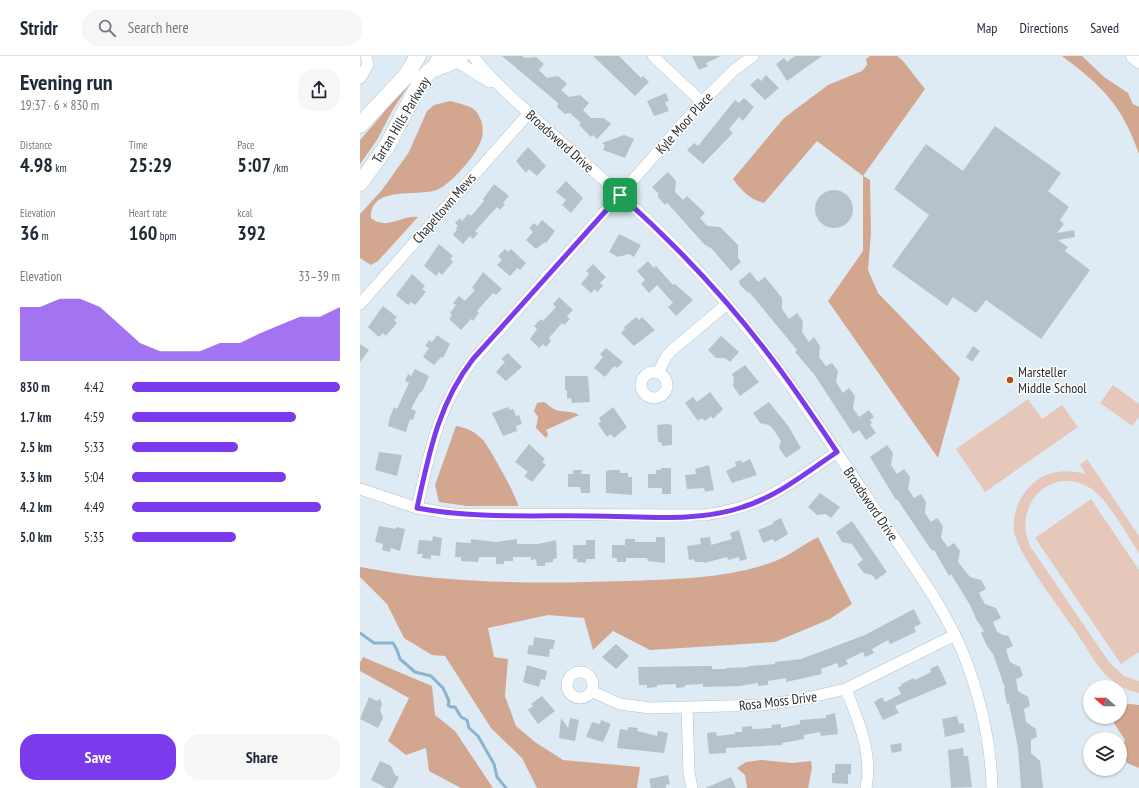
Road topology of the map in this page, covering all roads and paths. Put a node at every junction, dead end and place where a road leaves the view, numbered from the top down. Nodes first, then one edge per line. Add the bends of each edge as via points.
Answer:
1 (366, 56) edge
2 (418, 56) edge
3 (426, 56) edge
4 (473, 56) edge
5 (652, 56) edge
6 (752, 56) edge
7 (1134, 56) edge
8 (455, 60) edge
9 (1139, 60) edge
10 (360, 78) edge
11 (505, 92) junction
12 (702, 102) junction
13 (528, 113) junction
14 (360, 124) edge
15 (360, 183) edge
16 (620, 195) junction
17 (360, 304) edge
18 (727, 304) junction
19 (658, 373) dead end
20 (837, 452) junction
21 (360, 489) edge
22 (417, 508) junction
23 (955, 635) junction
24 (846, 688) junction
25 (591, 691) dead end
26 (687, 708) junction
27 (692, 788) edge
28 (866, 788) edge
29 (992, 788) edge

1 - 10 street via 368,65
2 - 14 street, Tartan Hills Parkway via 406,76
3 - 8 street, Tartan Hills Parkway via 436,63
4 - 11 street, Broadsword Drive
5 - 12 street
6 - 12 street, Kyle Moor Place
7 - 9 street
8 - 11 street, Broadsword Drive
8 - 15 street, Tartan Hills Parkway via 431,70 422,79 387,146
11 - 13 street, Broadsword Drive
12 - 16 street, Kyle Moor Place
13 - 16 street, Broadsword Drive
13 - 17 street, Chapeltown Mews
16 - 18 street, Broadsword Drive via 685,257
16 - 22 street, Kyle Moor Place via 473,359 462,375 435,429
18 - 19 street via 671,351
18 - 20 street, Broadsword Drive via 769,354
20 - 22 street via 762,501 718,514 472,515
20 - 23 street, Broadsword Drive via 928,589
21 - 22 street
23 - 24 street, Rosa Moss Drive
23 - 29 street, Broadsword Drive via 982,708 988,739
24 - 26 street, Rosa Moss Drive via 824,695 773,704
24 - 28 street via 866,745 869,775
25 - 26 street, Rosa Moss Drive via 629,706
26 - 27 street via 689,773

